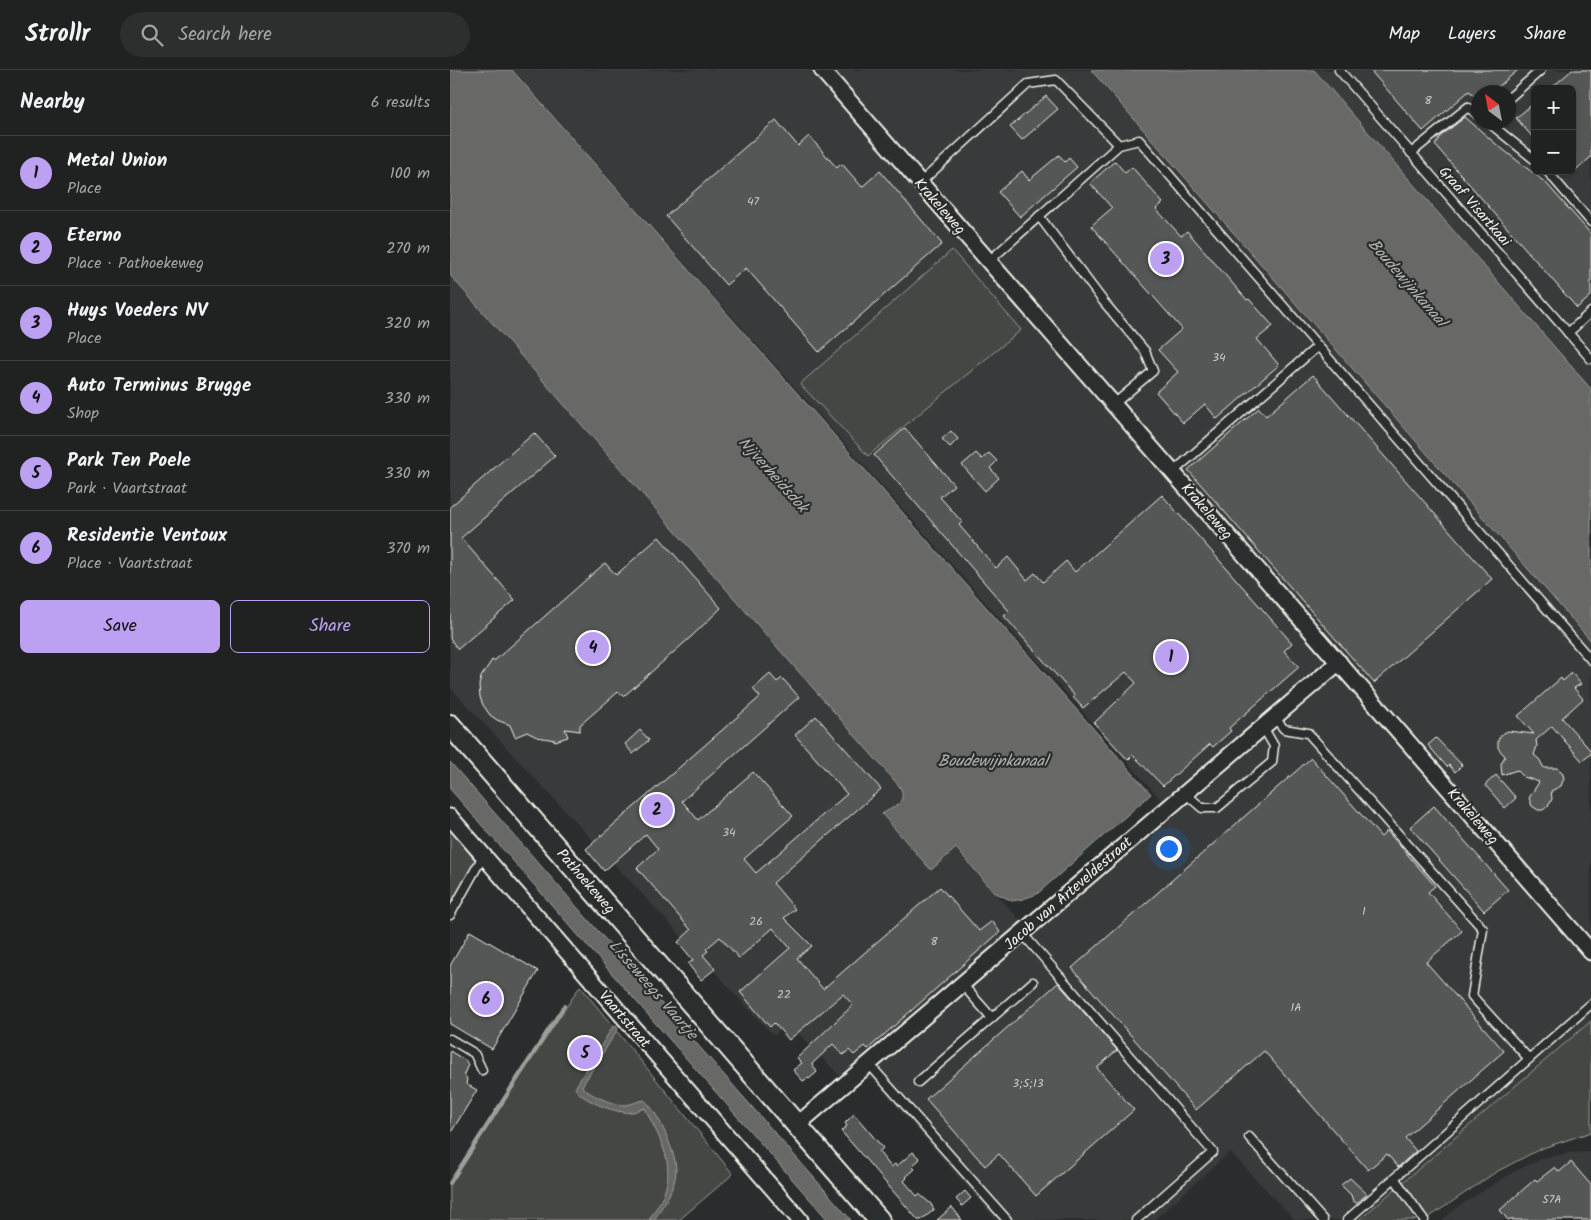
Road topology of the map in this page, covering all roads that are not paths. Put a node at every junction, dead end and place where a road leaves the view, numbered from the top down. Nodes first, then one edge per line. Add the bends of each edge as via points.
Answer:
1 (822, 70) edge
2 (1338, 70) edge
3 (1541, 70) edge
4 (1516, 92) edge
5 (1471, 109) edge
6 (1498, 130) edge
7 (1120, 145) junction
8 (1411, 153) junction
9 (1531, 157) edge
10 (1550, 175) edge
11 (920, 183) junction
12 (1039, 216) junction
13 (1591, 222) edge
14 (989, 261) junction
15 (1591, 312) edge
16 (1568, 333) junction
17 (1318, 346) junction
18 (1591, 360) edge
19 (1114, 404) junction
20 (1173, 472) junction
21 (1591, 660) edge
22 (1339, 662) junction
23 (1268, 722) junction
24 (450, 725) edge
25 (1185, 793) junction
26 (450, 817) edge
27 (483, 856) junction
28 (450, 915) edge
29 (1022, 933) junction
30 (1591, 952) edge
31 (1033, 982) dead end
32 (962, 984) junction
33 (1591, 1004) edge
34 (992, 1018) junction
35 (450, 1039) edge
36 (1529, 1059) junction
37 (869, 1064) junction
38 (482, 1070) dead end
39 (918, 1082) dead end
40 (797, 1126) junction
41 (1249, 1137) dead end
42 (1395, 1179) junction
43 (800, 1220) edge
44 (879, 1220) edge
45 (1007, 1220) edge
46 (1136, 1220) edge
47 (1323, 1220) edge
48 (1347, 1220) edge
49 (1424, 1220) edge

1 - 11 street, Krakeleweg
2 - 8 lane, Graaf Visartkaai
3 - 4 lane
5 - 8 lane via 1468,107
6 - 9 lane
7 - 11 lane via 1056,80 1028,84
7 - 12 lane
7 - 17 lane via 1139,140
8 - 16 lane, Graaf Visartkaai
10 - 13 lane
11 - 14 street, Krakeleweg
12 - 14 lane
12 - 19 lane via 1103,302 1145,351 1153,371
14 - 19 street, Krakeleweg
15 - 16 lane
16 - 18 lane, Graaf Visartkaai
17 - 20 lane
17 - 21 lane
19 - 20 street, Krakeleweg
20 - 22 street, Krakeleweg
22 - 23 street, Jacob van Arteveldestraat
22 - 30 street, Krakeleweg
23 - 25 street, Jacob van Arteveldestraat
23 - 25 lane via 1274,746 1272,762 1217,808 1202,808
23 - 36 lane via 1284,729 1308,733 1483,929 1472,996
24 - 40 main road, Pathoekeweg
25 - 29 street, Jacob van Arteveldestraat
26 - 27 street, Vaartstraat
27 - 28 lane
27 - 43 street, Vaartstraat
29 - 32 street, Jacob van Arteveldestraat
29 - 46 lane via 1213,1152
31 - 34 lane
32 - 34 lane
32 - 37 street, Jacob van Arteveldestraat
33 - 36 lane
34 - 39 lane
35 - 38 lane via 474,1054
36 - 42 lane
37 - 40 street, Jacob van Arteveldestraat
37 - 45 lane
40 - 44 main road, Pathoekeweg
41 - 47 lane
42 - 48 lane
42 - 49 lane

